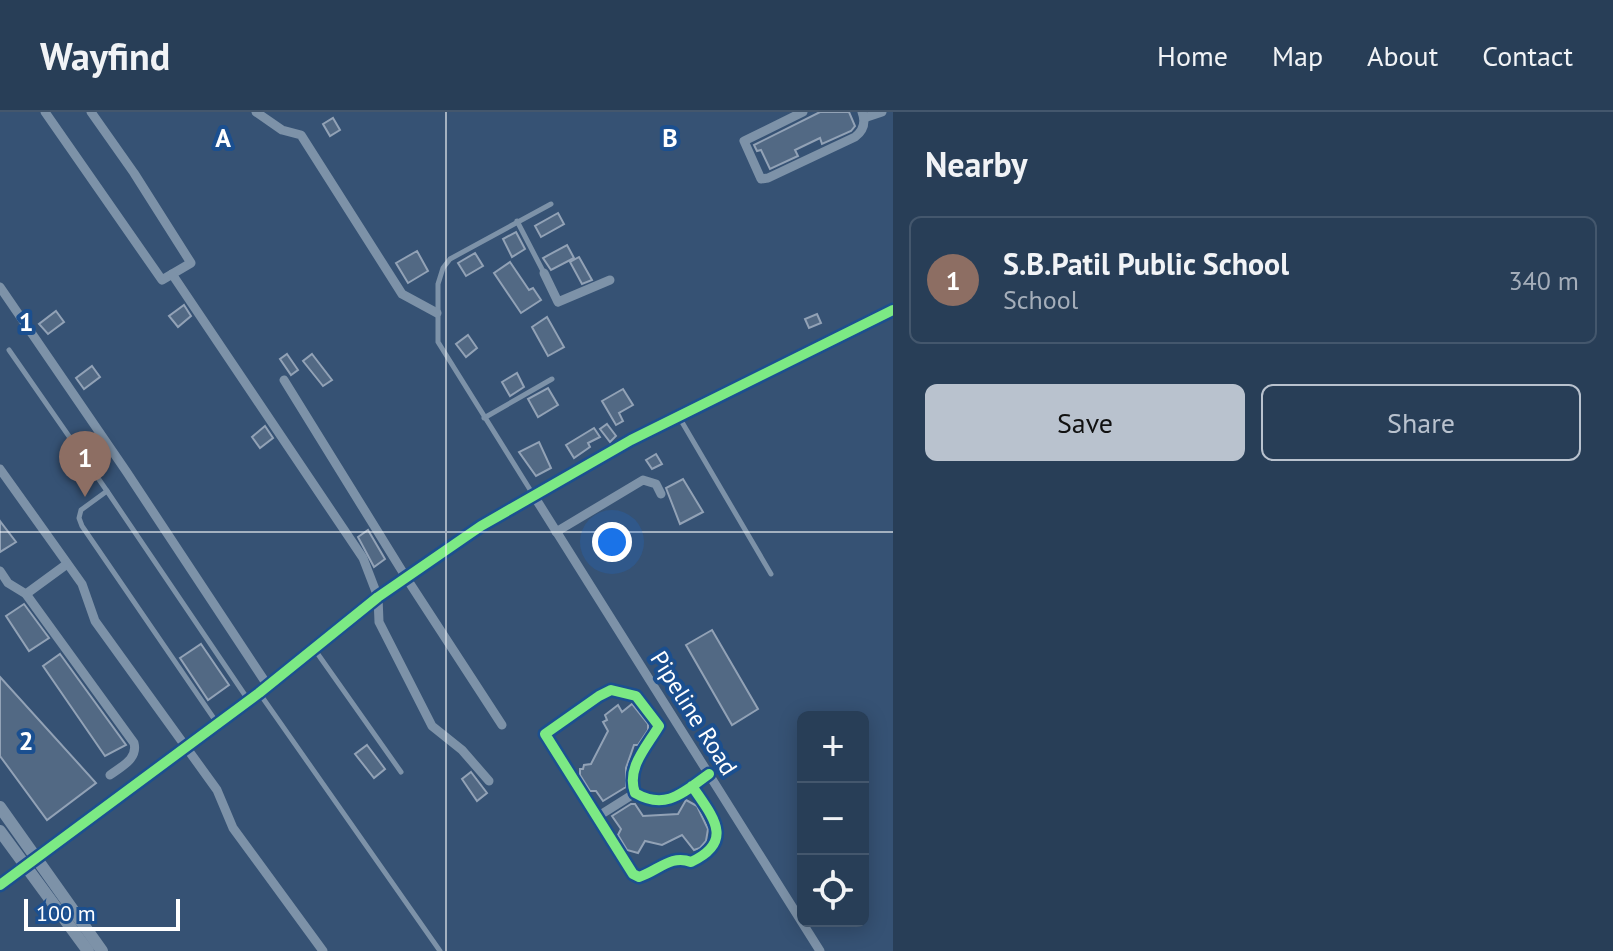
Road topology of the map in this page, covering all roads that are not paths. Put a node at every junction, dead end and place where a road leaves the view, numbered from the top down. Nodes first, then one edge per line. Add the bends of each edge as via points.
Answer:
1 (45, 112) edge
2 (91, 112) edge
3 (256, 112) edge
4 (803, 112) edge
5 (882, 112) edge
6 (863, 115) edge
7 (551, 204) dead end
8 (517, 221) junction
9 (544, 273) joint
10 (172, 274) junction
11 (610, 280) dead end
12 (0, 287) edge
13 (893, 310) edge
14 (437, 313) junction
15 (9, 350) dead end
16 (552, 379) dead end
17 (284, 380) dead end
18 (679, 416) junction
19 (484, 418) junction
20 (0, 469) edge
21 (107, 491) junction
22 (661, 494) dead end
23 (534, 496) junction
24 (556, 532) junction
25 (67, 564) junction
26 (0, 571) edge
27 (771, 574) dead end
28 (407, 579) junction
29 (26, 594) junction
30 (378, 597) junction
31 (315, 650) junction
32 (268, 686) junction
33 (259, 693) junction
34 (249, 701) junction
35 (217, 724) junction
36 (502, 725) dead end
37 (186, 747) junction
38 (401, 772) dead end
39 (709, 774) junction
40 (110, 775) dead end
41 (489, 781) dead end
42 (692, 786) junction
43 (635, 793) junction
44 (0, 807) edge
45 (597, 817) junction
46 (0, 831) edge
47 (37, 859) junction
48 (25, 868) junction
49 (0, 885) edge
50 (97, 950) edge
51 (323, 951) edge
52 (440, 951) edge
53 (820, 951) edge

1 - 10 street via 162,280
2 - 10 street via 191,263
3 - 14 street via 282,130 301,135 402,294
4 - 6 street via 744,141 761,179 855,137 863,129
5 - 6 street
7 - 8 lane
8 - 9 lane
8 - 14 lane via 450,259 438,284
9 - 11 street via 558,302
10 - 30 street via 363,558
12 - 32 street
13 - 18 street
14 - 19 lane via 438,342
15 - 21 lane
16 - 19 lane
17 - 28 street
18 - 23 street
18 - 27 lane
19 - 23 lane
20 - 25 street
21 - 34 lane
21 - 35 lane via 81,510 82,526
22 - 24 street via 656,484 643,480
23 - 24 street, Pipeline Road
23 - 28 street
24 - 39 street, Pipeline Road
25 - 29 street
25 - 37 street via 82,584 95,621
26 - 29 street
28 - 30 street
28 - 36 street
29 - 40 street via 134,743 134,757
30 - 31 street
30 - 41 street via 379,622 432,726
31 - 32 street
31 - 38 lane
32 - 33 street
33 - 34 street
33 - 52 lane
34 - 35 street
35 - 37 street
37 - 47 street
37 - 51 street via 217,790 233,828
39 - 42 street
39 - 53 street, Pipeline Road
42 - 43 street via 665,801 648,801
42 - 45 street via 718,827 718,837 691,862 669,861 639,877
43 - 45 street
43 - 45 street via 632,770 659,726 636,696 611,690 545,734
44 - 47 street
46 - 48 street
47 - 48 street
47 - 50 street
48 - 49 street
48 - 50 street

